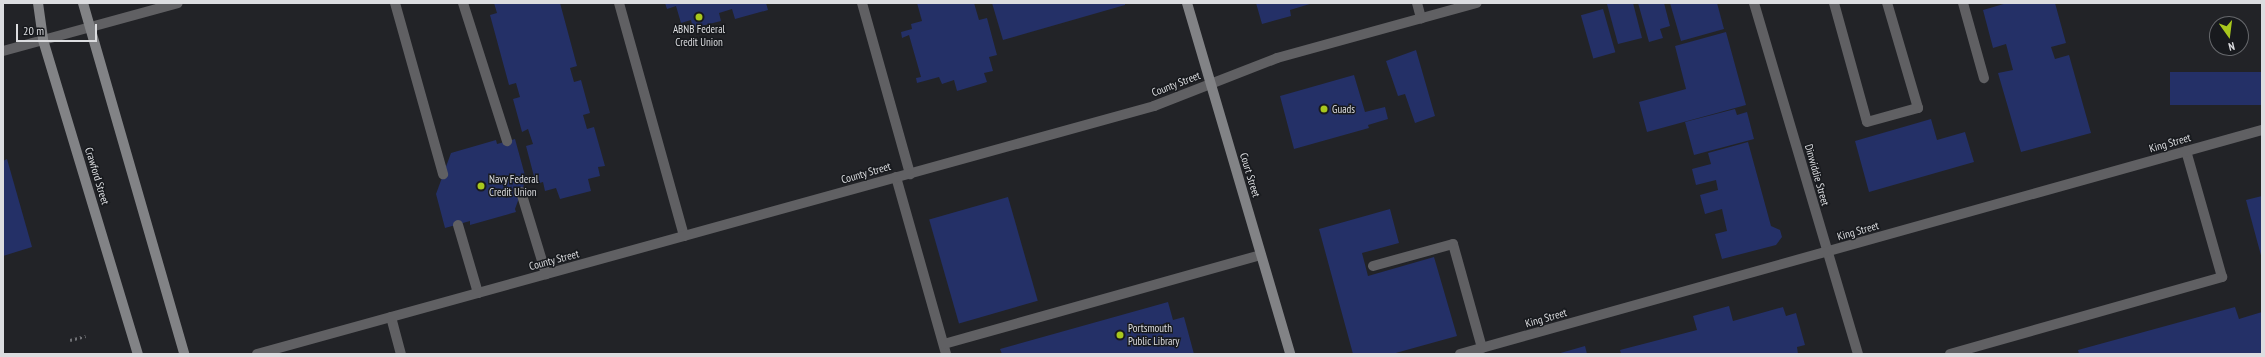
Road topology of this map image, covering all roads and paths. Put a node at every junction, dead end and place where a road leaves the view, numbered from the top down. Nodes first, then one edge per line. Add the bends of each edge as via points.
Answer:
1 (38, 3) edge
2 (83, 3) edge
3 (178, 3) edge
4 (395, 3) edge
5 (463, 3) edge
6 (619, 3) edge
7 (862, 3) edge
8 (1187, 3) edge
9 (1417, 3) edge
10 (1477, 3) edge
11 (1754, 3) edge
12 (1834, 3) edge
13 (1887, 3) edge
14 (1964, 3) edge
15 (1421, 18) junction
16 (90, 28) junction
17 (43, 40) junction
18 (3, 51) edge
19 (1984, 78) dead end
20 (1210, 84) junction
21 (2262, 130) edge
22 (508, 141) dead end
23 (2186, 151) junction
24 (444, 174) dead end
25 (910, 174) junction
26 (896, 177) junction
27 (521, 192) dead end
28 (458, 225) dead end
29 (684, 236) junction
30 (1826, 252) junction
31 (1261, 255) junction
32 (1373, 266) dead end
33 (546, 274) junction
34 (478, 293) junction
35 (391, 317) junction
36 (86, 336) dead end
37 (70, 340) dead end
38 (1482, 348) junction
39 (945, 349) edge
40 (138, 354) edge
41 (184, 354) edge
42 (257, 354) edge
43 (401, 354) edge
44 (1290, 354) edge
45 (1460, 354) edge
46 (1858, 354) edge
47 (1950, 354) edge

1 - 17 main road, Crawford Street
2 - 16 main road
3 - 16 street
4 - 24 street
5 - 22 street
6 - 29 street
7 - 25 street
8 - 20 main road, Court Street
9 - 15 street
10 - 15 street, County Street
11 - 30 street, Dinwiddie Street
12 - 13 street via 1867,122 1918,108
14 - 19 street
15 - 20 street, County Street via 1277,58
16 - 17 street
16 - 41 main road
17 - 18 street
17 - 40 main road, Crawford Street
20 - 25 street, County Street via 1154,106
20 - 31 main road, Court Street
21 - 23 street, King Street
23 - 30 street, King Street
23 - 47 street via 2222,276
25 - 26 street, County Street
26 - 29 street, County Street
26 - 39 street
27 - 33 street
28 - 34 street
29 - 33 street, County Street
30 - 38 street, King Street
30 - 46 street, Dinwiddie Street
31 - 39 street
31 - 44 main road, Court Street
32 - 38 street via 1453,244
33 - 34 street, County Street
34 - 35 street, County Street
35 - 42 street, County Street
35 - 43 street
36 - 37 path
38 - 45 street, King Street

